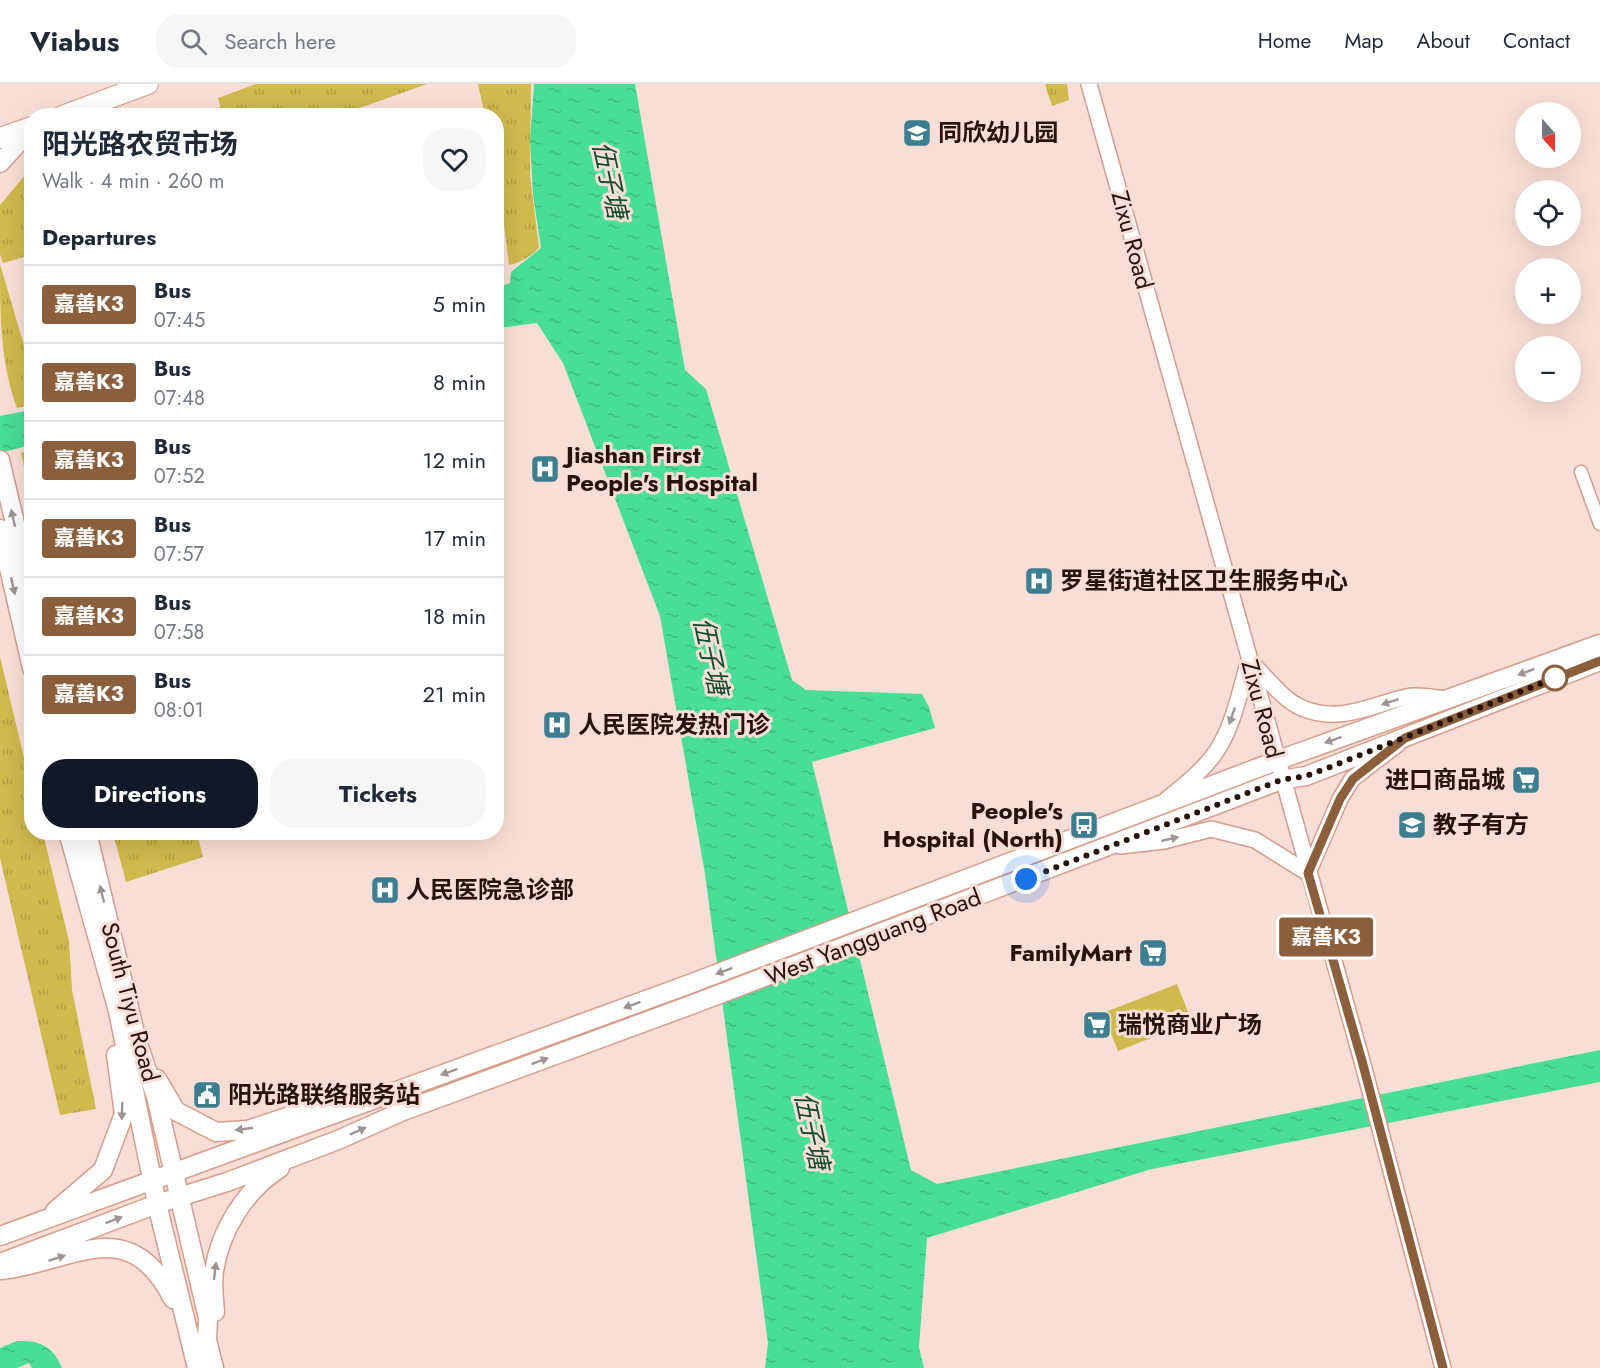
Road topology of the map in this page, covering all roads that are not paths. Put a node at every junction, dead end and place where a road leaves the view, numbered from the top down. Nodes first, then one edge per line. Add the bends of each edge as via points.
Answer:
1 (148, 84) edge
2 (1089, 84) edge
3 (84, 108) edge
4 (24, 130) edge
5 (24, 137) edge
6 (0, 138) edge
7 (0, 163) edge
8 (1, 466) edge
9 (1581, 472) dead end
10 (1600, 524) edge
11 (0, 530) edge
12 (24, 562) edge
13 (24, 634) edge
14 (1600, 644) edge
15 (1249, 660) junction
16 (1600, 661) edge
17 (1448, 699) junction
18 (1405, 738) junction
19 (1276, 761) junction
20 (1281, 780) junction
21 (1159, 806) junction
22 (70, 840) edge
23 (89, 840) edge
24 (1112, 846) junction
25 (1308, 873) junction
26 (118, 1011) junction
27 (141, 1053) junction
28 (342, 1111) junction
29 (304, 1153) junction
30 (173, 1171) junction
31 (152, 1179) junction
32 (178, 1197) junction
33 (157, 1204) junction
34 (44, 1220) junction
35 (0, 1236) edge
36 (0, 1263) edge
37 (0, 1270) edge
38 (185, 1323) junction
39 (210, 1350) junction
40 (197, 1368) edge
41 (214, 1368) edge
42 (1443, 1368) edge

1 - 3 main road
2 - 15 street, Zixu Road
4 - 6 main road
5 - 7 main road
12 -> 8 main road
9 - 10 street
11 -> 13 main road
14 -> 17 main road, West Yangguang Road
17 -> 15 street via 1408,697 1355,714 1326,715 1301,708
15 - 19 street, Zixu Road
15 -> 21 street via 1232,719 1216,752
16 - 18 main road, West Yangguang Road
17 -> 19 main road, West Yangguang Road
18 - 20 main road, West Yangguang Road via 1306,776
18 - 25 street via 1353,779 1340,799
19 - 20 street, Zixu Road
19 - 21 main road, West Yangguang Road
20 - 24 main road, West Yangguang Road
20 - 25 street, Zixu Road
21 -> 28 main road, West Yangguang Road
22 - 26 main road, South Tiyu Road
27 -> 23 main road, South Tiyu Road
24 -> 25 street via 1164,842 1211,829 1255,840
29 -> 24 main road, West Yangguang Road via 403,1111
25 - 42 street, Zixu Road
26 - 31 main road, South Tiyu Road
26 -> 34 main road via 114,1046 124,1114 102,1170
28 -> 27 main road via 302,1112 248,1130 216,1132 176,1111
27 - 30 main road, South Tiyu Road
28 - 30 main road, West Yangguang Road
29 - 32 main road, West Yangguang Road
39 -> 29 main road via 215,1318 214,1273 222,1236 246,1200 270,1174
30 - 31 main road, West Yangguang Road
30 - 32 main road, South Tiyu Road
31 - 33 main road, South Tiyu Road
31 - 34 main road
32 - 33 main road, West Yangguang Road
32 - 39 main road via 208,1318
36 -> 33 main road
33 - 38 main road
34 - 35 main road
37 -> 38 main road via 26,1268 86,1248 111,1246 144,1261 167,1285
38 - 40 main road
39 - 41 main road

